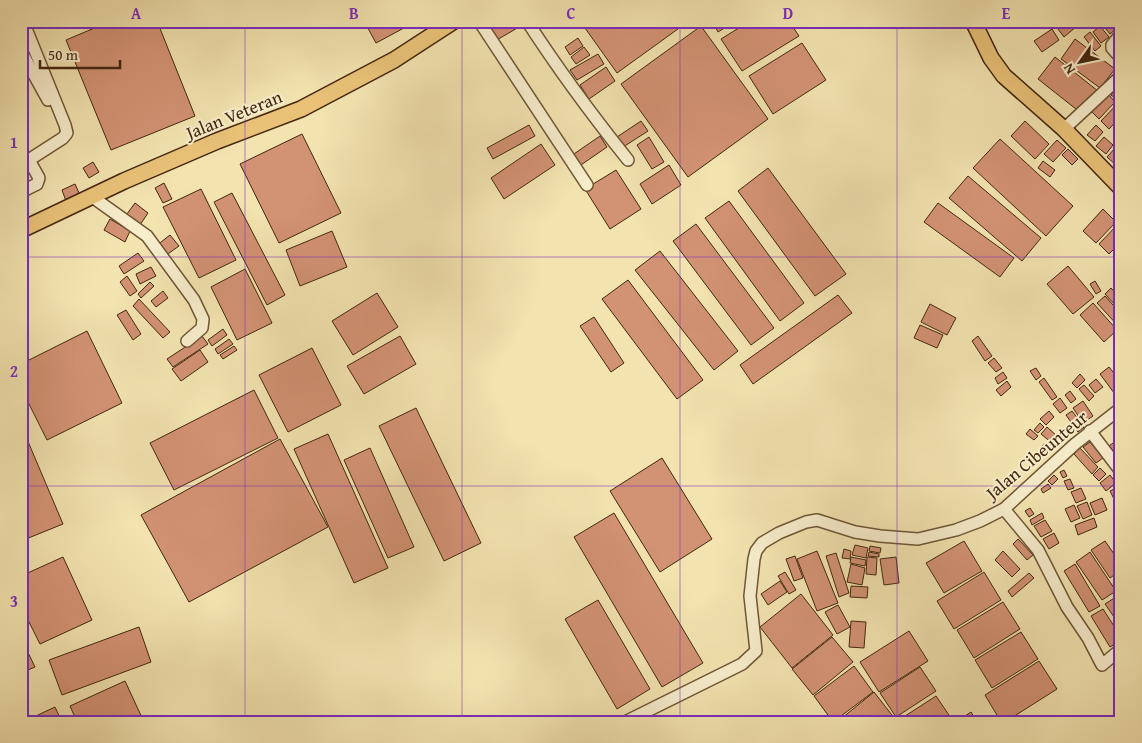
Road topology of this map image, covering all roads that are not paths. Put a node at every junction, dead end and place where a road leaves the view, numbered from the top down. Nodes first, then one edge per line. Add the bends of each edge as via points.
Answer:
1 (22, 21) edge
2 (454, 21) edge
3 (479, 21) edge
4 (527, 21) edge
5 (973, 21) edge
6 (1121, 34) edge
7 (21, 51) edge
8 (1121, 58) edge
9 (1121, 76) edge
10 (1064, 129) junction
11 (67, 133) junction
12 (628, 160) dead end
13 (25, 162) edge
14 (587, 185) dead end
15 (23, 187) edge
16 (1121, 188) edge
17 (91, 196) junction
18 (21, 230) edge
19 (188, 341) dead end
20 (1121, 408) edge
21 (1090, 431) junction
22 (1120, 469) dead end
23 (1004, 509) junction
24 (1121, 649) edge
25 (625, 722) edge

1 - 11 street
2 - 17 main road, Jalan Veteran via 394,60 301,109
3 - 14 street
4 - 12 street via 560,71
5 - 10 main road via 1004,76
6 - 8 street via 1112,48
7 - 11 street
9 - 10 street
10 - 16 main road
11 - 13 street
13 - 15 street via 39,178 37,184
17 - 18 main road, Jalan Veteran
17 - 19 street via 147,236 194,300 203,320 202,328
20 - 21 street, Jalan Cibeunteur
21 - 22 street
21 - 23 street, Jalan Cibeunteur
23 - 24 street via 1038,550 1102,665
23 - 25 street, Jalan Cibeunteur via 956,530 918,539 856,532 818,520 779,533 762,544 754,559 750,596 756,652 742,664

